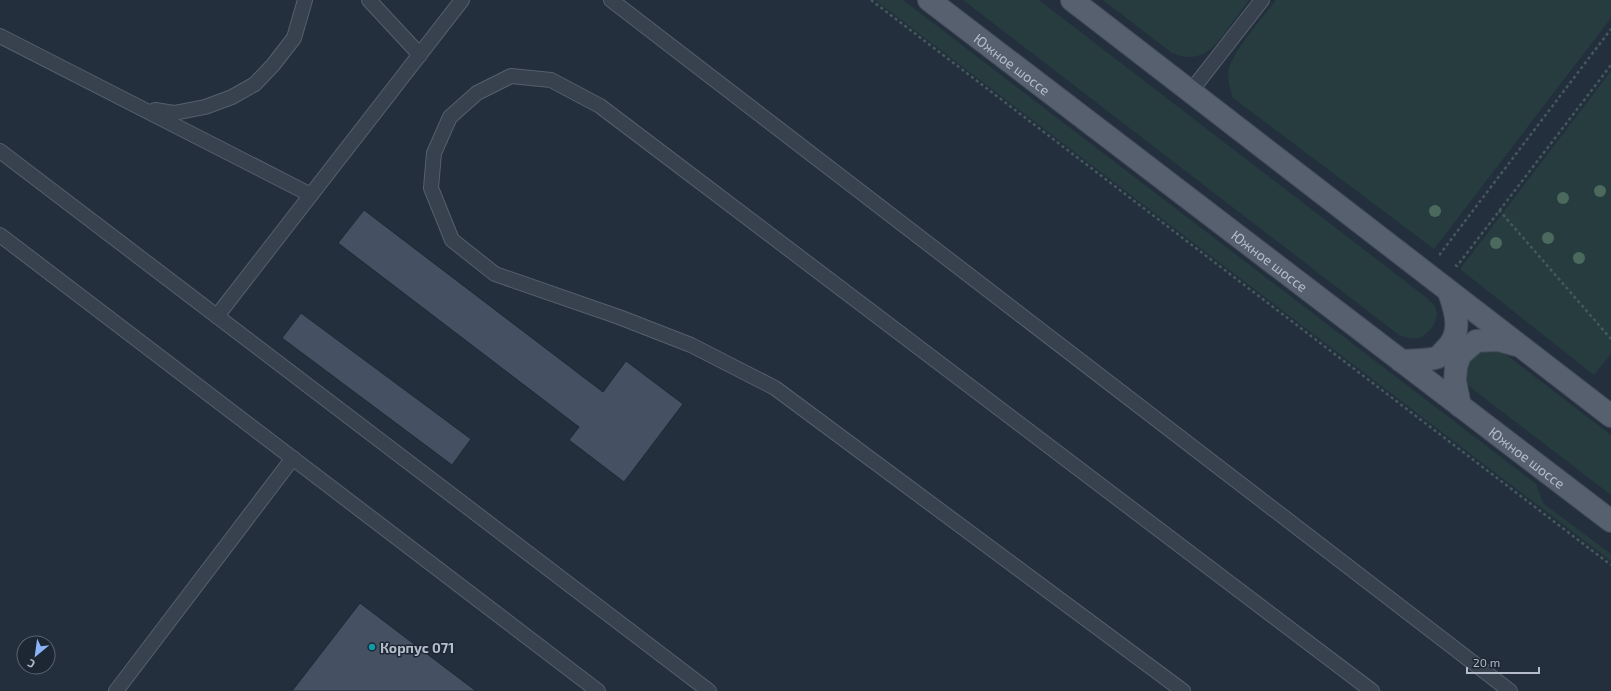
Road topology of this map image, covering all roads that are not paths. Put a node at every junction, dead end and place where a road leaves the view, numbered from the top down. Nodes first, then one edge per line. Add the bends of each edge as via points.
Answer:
1 (305, 0) edge
2 (369, 0) edge
3 (462, 0) edge
4 (611, 0) edge
5 (929, 0) edge
6 (1072, 0) edge
7 (1262, 0) edge
8 (0, 36) edge
9 (420, 55) junction
10 (1191, 91) junction
11 (137, 106) junction
12 (0, 151) edge
13 (311, 195) junction
14 (0, 235) edge
15 (1449, 292) junction
16 (217, 316) junction
17 (1519, 346) junction
18 (1401, 361) junction
19 (1460, 406) junction
20 (1611, 416) edge
21 (293, 458) junction
22 (1611, 521) edge
23 (116, 691) edge
24 (598, 691) edge
25 (709, 691) edge
26 (1183, 691) edge
27 (1372, 691) edge
28 (1510, 691) edge

1 - 11 lane via 294,38 255,84 232,97 205,107 174,113
2 - 9 lane
3 - 9 lane
4 - 28 lane
5 - 18 main road, Южное шоссе
6 - 10 main road
7 - 10 lane
8 - 11 lane
9 - 13 lane
10 - 15 main road
11 - 13 lane
12 - 16 lane
13 - 16 lane
14 - 21 lane
15 - 17 main road
15 - 18 main road via 1457,325 1455,337 1438,357
16 - 25 lane
17 - 19 main road via 1498,340 1476,341 1460,355 1455,381
17 - 20 main road
18 - 19 main road, Южное шоссе
19 - 22 main road, Южное шоссе
21 - 23 lane
21 - 24 lane
26 - 27 lane via 775,388 691,345 495,274 452,240 431,188 434,153 450,118 477,93 511,76 551,80 600,106

